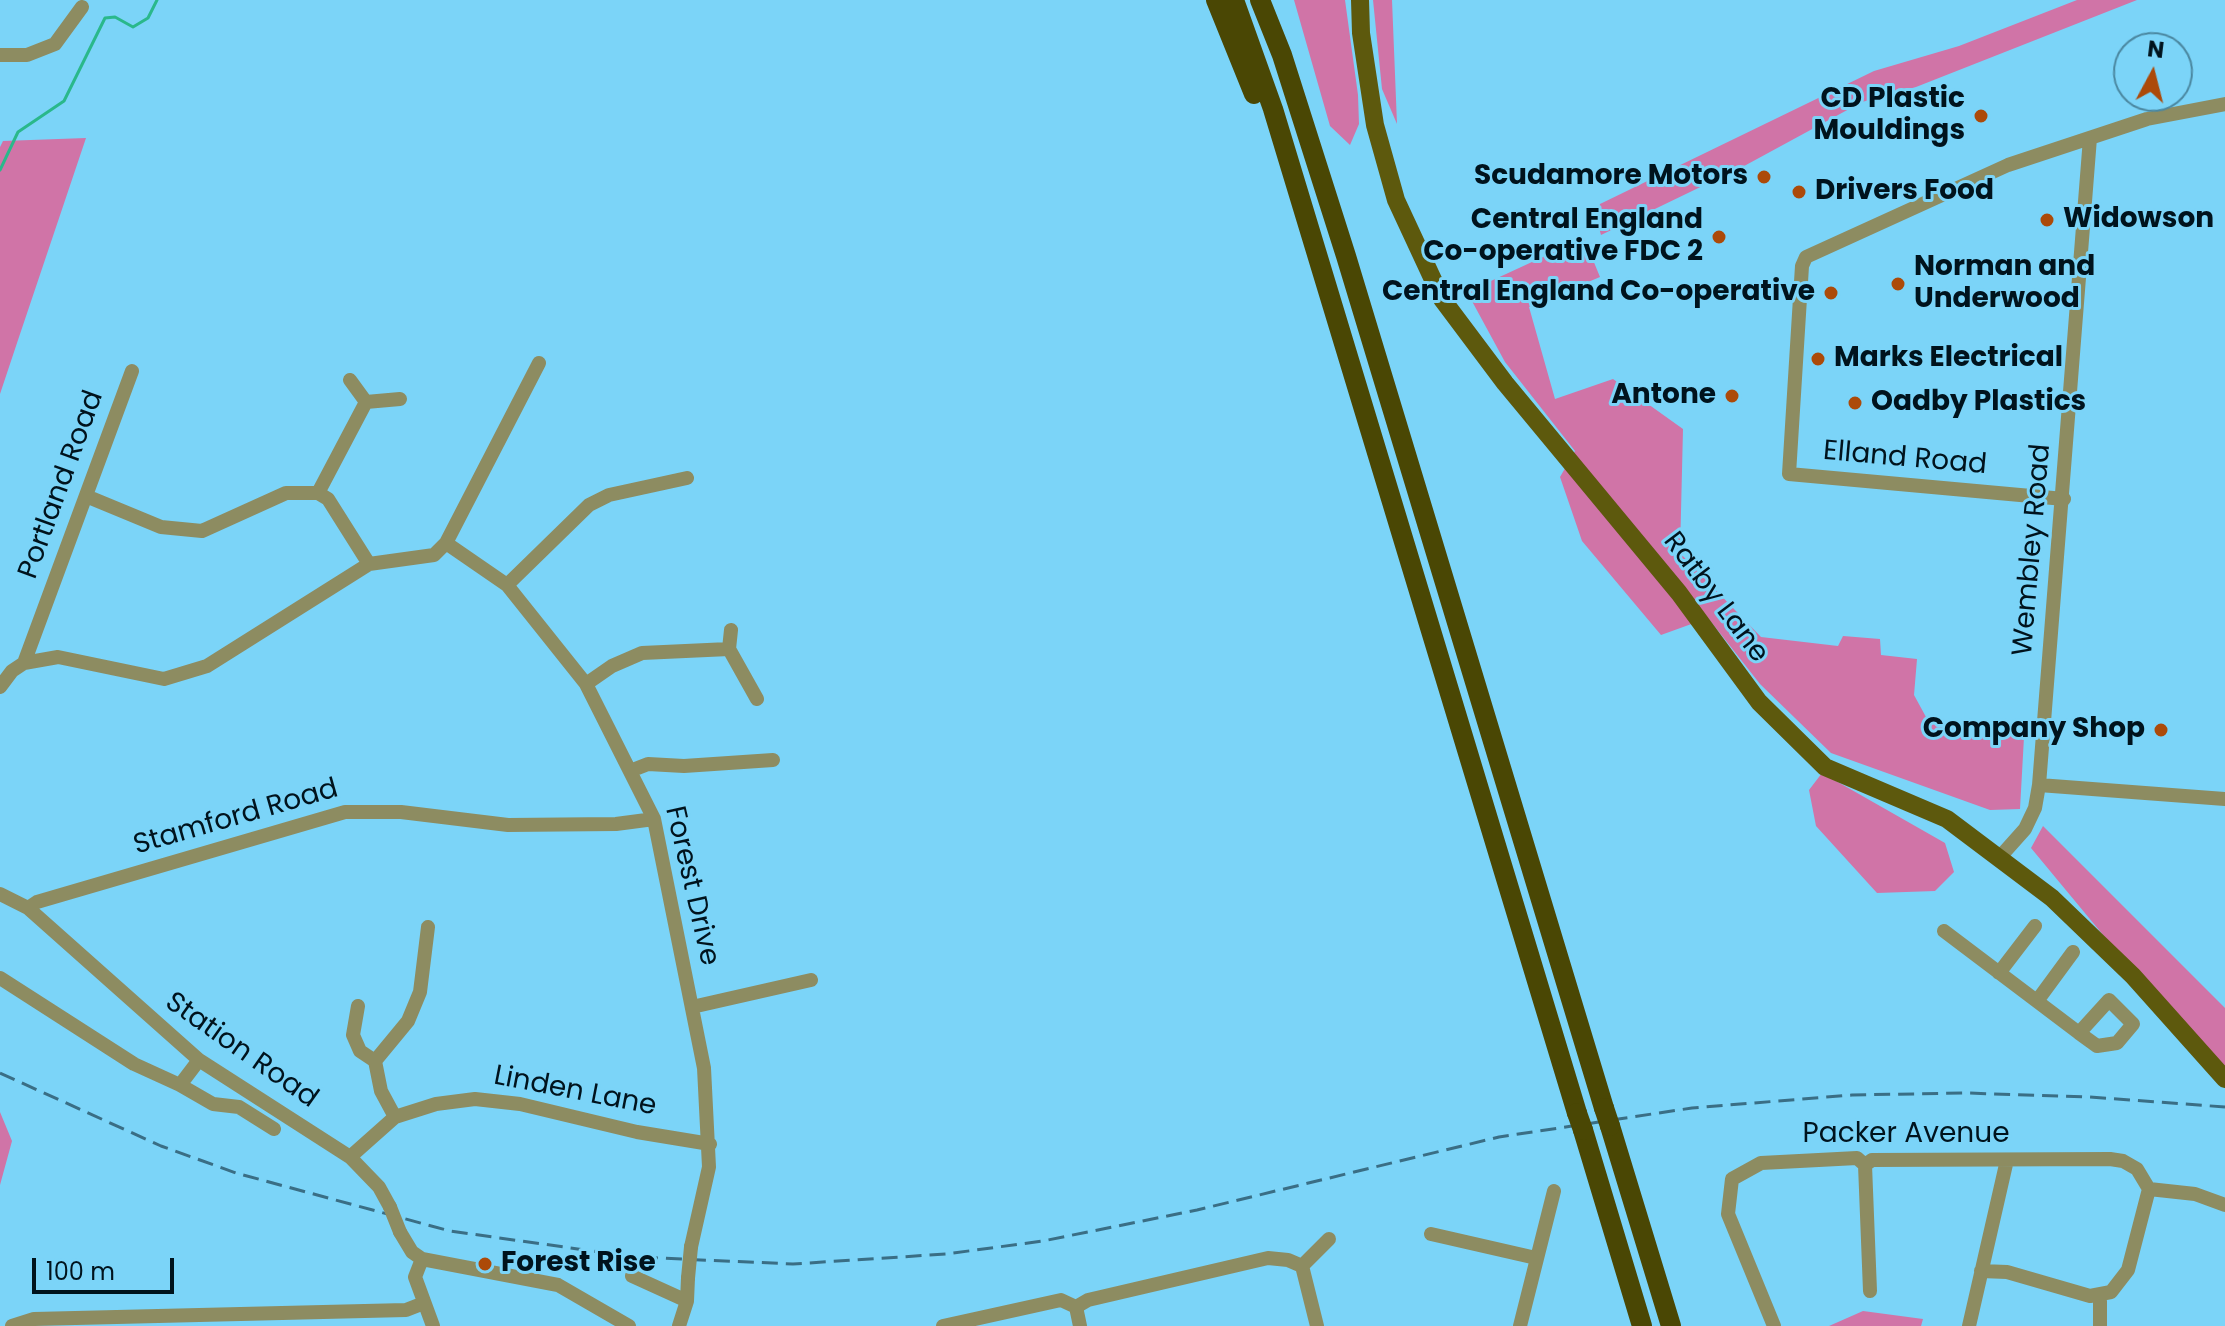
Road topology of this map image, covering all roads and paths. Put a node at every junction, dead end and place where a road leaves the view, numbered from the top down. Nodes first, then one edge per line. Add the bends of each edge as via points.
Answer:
1 (1216, 0) edge
2 (1234, 0) edge
3 (1260, 0) edge
4 (1360, 0) edge
5 (82, 7) dead end
6 (0, 55) edge
7 (2225, 104) edge
8 (2090, 138) junction
9 (1294, 186) junction
10 (539, 363) dead end
11 (132, 371) dead end
12 (350, 380) dead end
13 (400, 399) dead end
14 (366, 402) junction
15 (687, 478) dead end
16 (318, 493) junction
17 (86, 496) junction
18 (2064, 499) junction
19 (446, 543) junction
20 (369, 564) junction
21 (507, 585) junction
22 (731, 630) dead end
23 (729, 649) junction
24 (24, 663) junction
25 (586, 684) junction
26 (0, 687) edge
27 (757, 699) dead end
28 (773, 760) dead end
29 (630, 771) junction
30 (2039, 785) junction
31 (2225, 799) edge
32 (654, 819) junction
33 (2000, 857) junction
34 (0, 894) edge
35 (28, 908) junction
36 (2035, 926) dead end
37 (428, 927) dead end
38 (1944, 931) dead end
39 (2073, 952) dead end
40 (1999, 973) junction
41 (0, 978) edge
42 (811, 980) dead end
43 (2037, 1001) junction
44 (358, 1006) dead end
45 (692, 1007) junction
46 (2079, 1033) dead end
47 (199, 1060) junction
48 (375, 1061) junction
49 (2225, 1079) edge
50 (180, 1085) junction
51 (395, 1117) junction
52 (274, 1129) dead end
53 (710, 1144) junction
54 (350, 1157) junction
55 (2007, 1160) junction
56 (1865, 1165) junction
57 (2149, 1189) junction
58 (1554, 1191) dead end
59 (2225, 1205) edge
60 (1431, 1234) dead end
61 (1329, 1239) dead end
62 (1536, 1258) junction
63 (422, 1259) junction
64 (1302, 1266) junction
65 (1981, 1271) junction
66 (632, 1276) dead end
67 (1870, 1291) dead end
68 (2100, 1295) junction
69 (687, 1301) junction
70 (424, 1303) junction
71 (1076, 1307) junction
72 (243, 1319) edge
73 (102, 1321) edge
74 (976, 1323) edge
75 (12, 1326) edge
76 (433, 1326) edge
77 (629, 1326) edge
78 (679, 1326) edge
79 (943, 1326) edge
80 (1080, 1326) edge
81 (1317, 1326) edge
82 (1520, 1326) edge
83 (1642, 1326) edge
84 (1671, 1326) edge
85 (1774, 1326) edge
86 (1969, 1326) edge
87 (2100, 1326) edge

1 - 9 highway
2 - 9 highway
3 - 84 highway via 1346,256
4 - 33 main road, Ratby Lane via 1375,125 1396,200 1442,299 1679,593 1759,702 1825,767 1947,819
5 - 6 street via 55,44 27,55
7 - 8 street via 2147,119
8 - 18 street, Wembley Road
8 - 18 street, Elland Road via 2008,165 1806,257 1802,266 1789,474
9 - 83 highway
10 - 19 street
11 - 17 street, Portland Road
12 - 14 street
13 - 14 street
14 - 16 street
15 - 21 street via 609,495 589,505
16 - 17 street via 286,493 202,531 161,527
16 - 20 street via 328,499
17 - 24 street, Portland Road
18 - 30 street, Wembley Road
19 - 20 street via 434,555
19 - 21 street, Forest Drive
20 - 24 street via 207,666 164,679 58,657
21 - 25 street, Forest Drive
22 - 23 street
23 - 25 street via 642,653
23 - 27 street
24 - 26 street
25 - 29 street, Forest Drive
28 - 29 street via 648,764
29 - 32 street, Forest Drive
30 - 31 street
30 - 33 street, Wembley Road via 2025,829
32 - 35 street, Stamford Road via 508,825 401,812 345,812
32 - 45 street, Forest Drive
33 - 49 main road, Ratby Lane via 2052,898 2133,976
34 - 35 street, Station Road
35 - 47 street, Station Road
36 - 40 street
37 - 48 street via 420,992 408,1021
38 - 40 street
39 - 43 street
40 - 43 street
41 - 50 street via 134,1064
42 - 45 street
43 - 46 street
44 - 48 street via 353,1035 360,1051
45 - 53 street, Forest Drive
47 - 50 street
47 - 54 street, Station Road
48 - 51 street via 381,1091
50 - 52 street via 213,1104 239,1107
51 - 53 street, Linden Lane via 475,1099
51 - 54 street, Linden Lane
53 - 69 street, Forest Drive, bridge
54 - 63 street, Station Road, bridge via 379,1187 400,1232
55 - 56 street, Packer Avenue via 1872,1160
55 - 57 street, Packer Avenue via 2123,1161 2137,1169
55 - 65 street
56 - 67 street
56 - 85 street, Packer Avenue via 1857,1158 1761,1163 1732,1179 1728,1214
57 - 59 street via 2195,1194
57 - 68 street via 2124,1278
58 - 62 street
60 - 62 street
61 - 64 street
62 - 82 street
63 - 70 street via 415,1277
63 - 77 street via 558,1285
64 - 71 street via 1268,1258
64 - 81 street
65 - 68 street via 2007,1272
65 - 86 street
66 - 69 street
68 - 87 street
69 - 78 street, Forest Drive
70 - 72 street via 406,1310
70 - 76 street
71 - 74 street via 1061,1300
71 - 80 street
72 - 73 street
73 - 75 street via 34,1319
74 - 79 street

